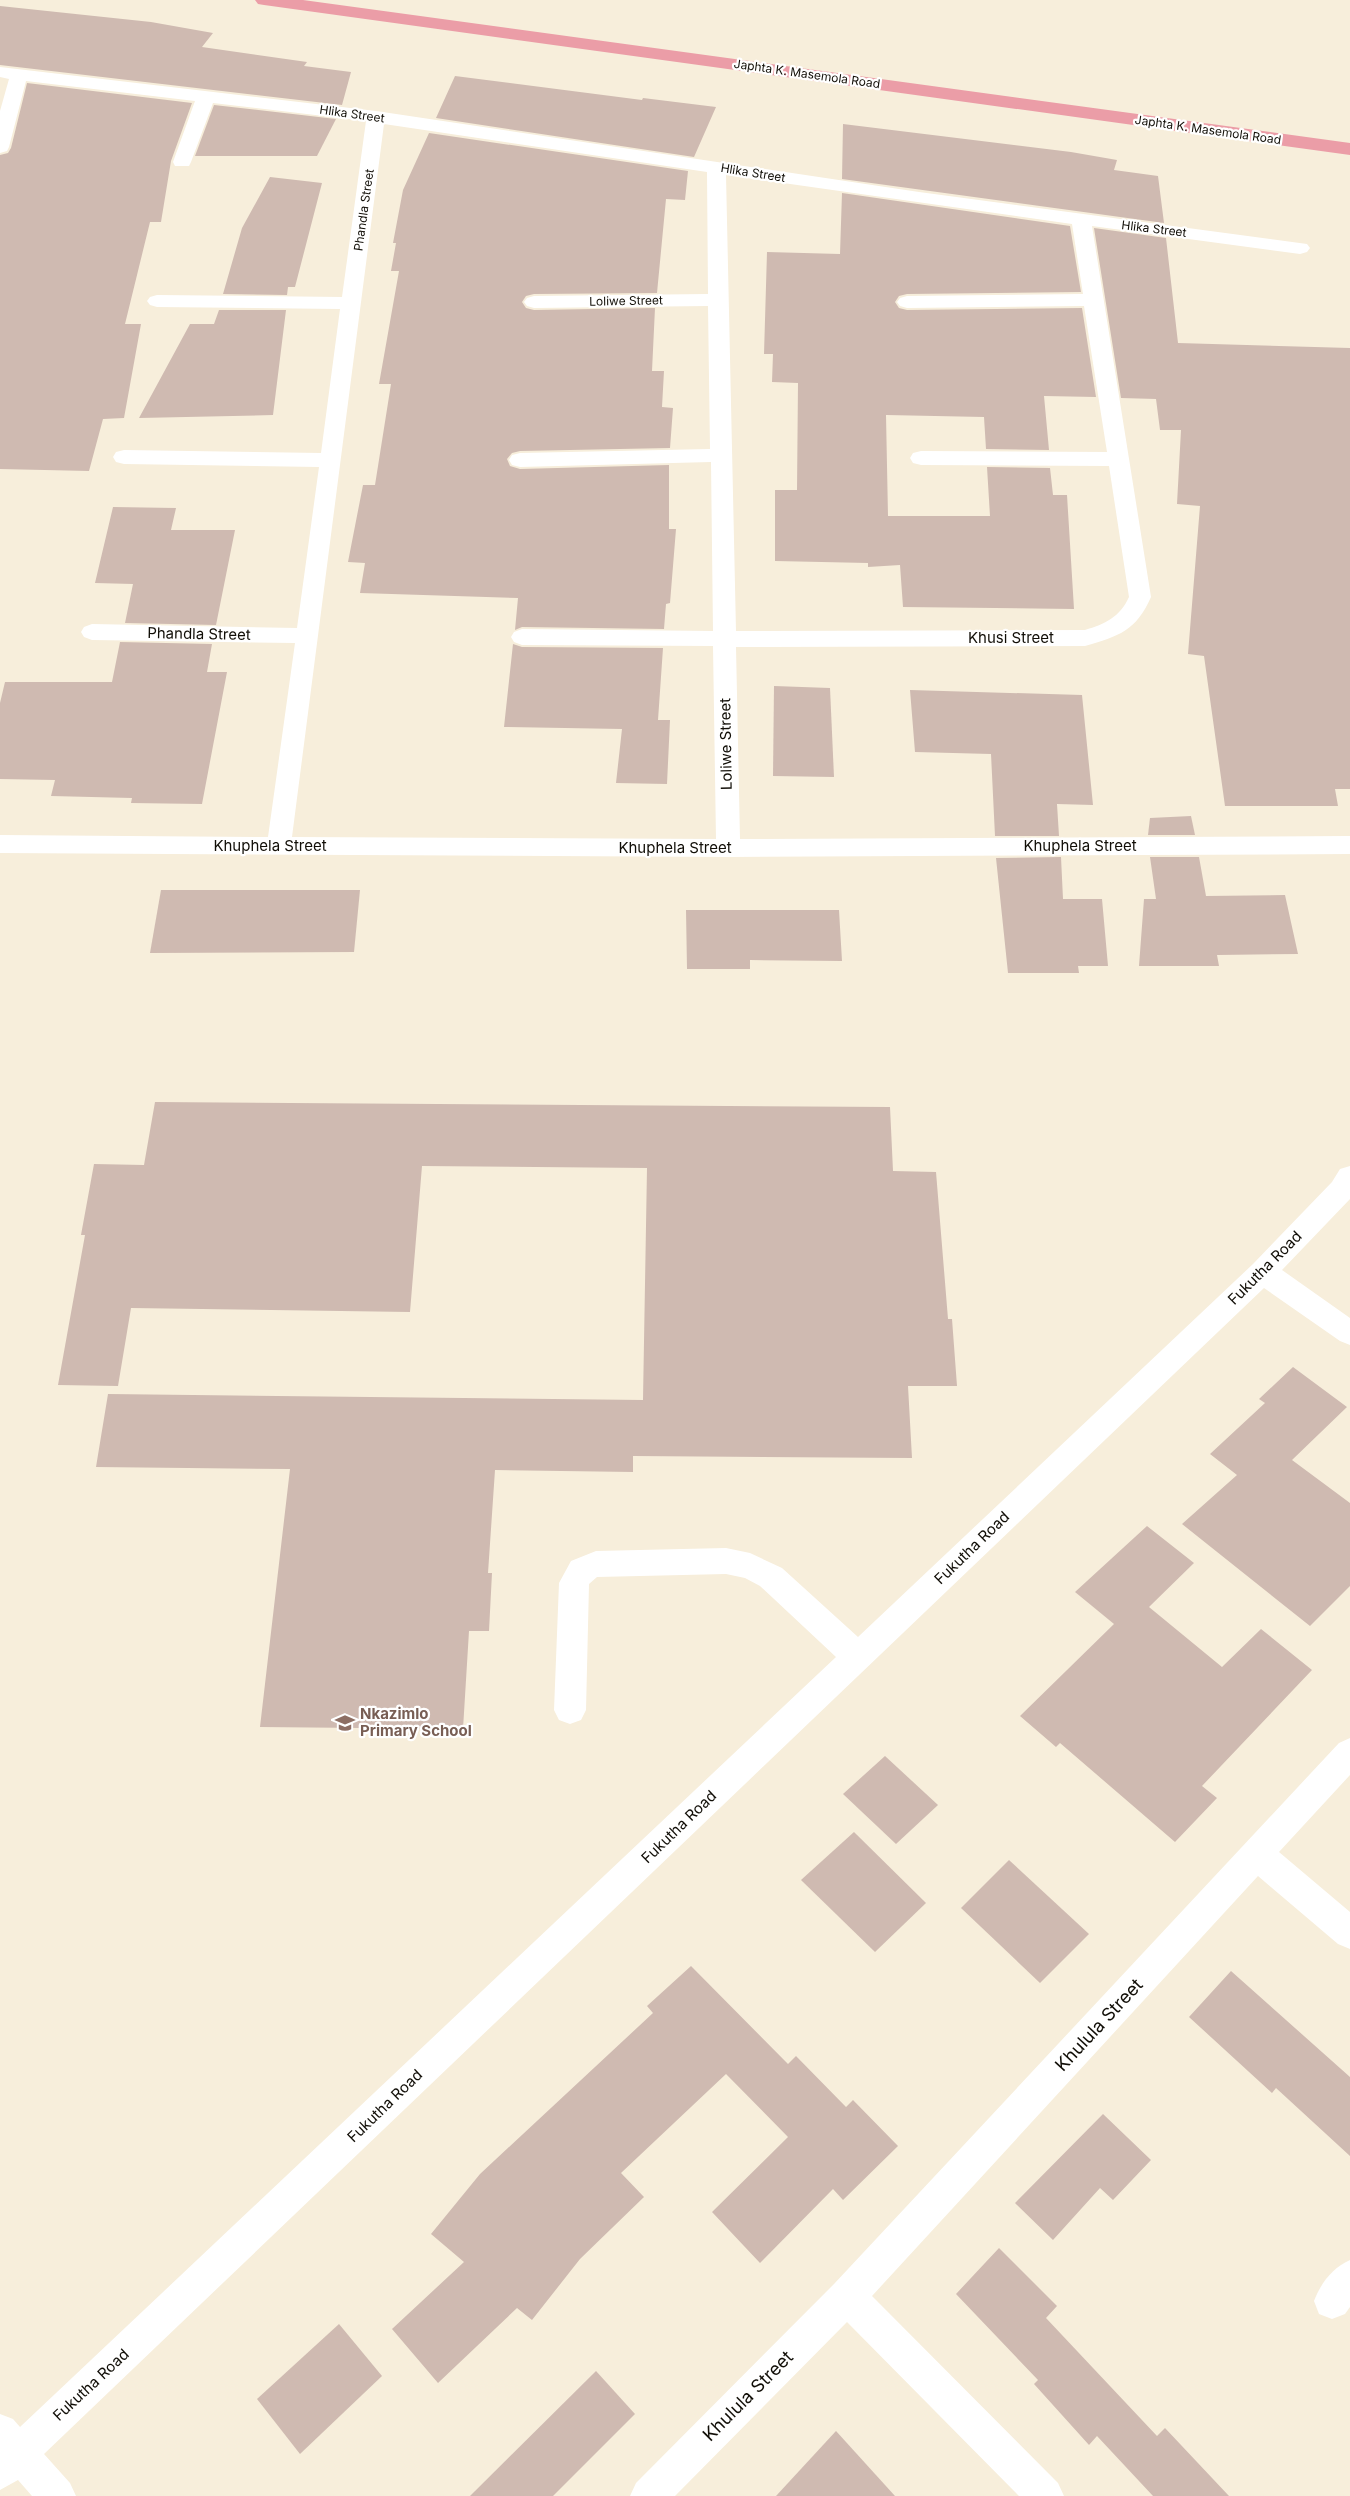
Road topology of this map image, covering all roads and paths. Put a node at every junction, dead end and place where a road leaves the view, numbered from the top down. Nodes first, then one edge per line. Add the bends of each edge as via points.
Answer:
1 (264, 0) edge
2 (0, 72) edge
3 (19, 74) junction
4 (206, 96) junction
5 (376, 117) junction
6 (0, 147) edge
7 (1350, 149) edge
8 (182, 162) dead end
9 (716, 167) junction
10 (1081, 220) junction
11 (1300, 248) dead end
12 (718, 300) junction
13 (1094, 300) junction
14 (157, 301) dead end
15 (534, 302) dead end
16 (907, 302) dead end
17 (351, 303) junction
18 (721, 455) junction
19 (124, 457) dead end
20 (921, 458) dead end
21 (1119, 459) junction
22 (330, 460) junction
23 (520, 460) dead end
24 (92, 632) dead end
25 (307, 636) junction
26 (522, 637) dead end
27 (724, 639) junction
28 (0, 844) edge
29 (1350, 844) edge
30 (279, 846) junction
31 (728, 848) junction
32 (1350, 1177) edge
33 (1264, 1272) junction
34 (1350, 1333) edge
35 (858, 1657) junction
36 (570, 1710) dead end
37 (1350, 1754) edge
38 (1258, 1855) junction
39 (1350, 1933) edge
40 (847, 2297) junction
41 (6, 2452) edge
42 (57, 2496) edge
43 (649, 2496) edge
44 (1045, 2496) edge

1 - 7 main road, Japhta K. Masemola Road
2 - 3 street, Hlika Street
3 - 4 street, Hlika Street
3 - 6 street
4 - 5 street, Hlika Street
4 - 8 street
5 - 9 street, Hlika Street
5 - 17 street, Phandla Street
9 - 10 street, Hlika Street
9 - 12 street, Loliwe Street
10 - 11 street, Hlika Street
10 - 13 street, Khusi Street
12 - 15 street, Loliwe Street
12 - 18 street, Loliwe Street
13 - 16 street
13 - 21 street, Khusi Street
14 - 17 street
17 - 22 street, Phandla Street
18 - 23 street
18 - 27 street, Loliwe Street
19 - 22 street
20 - 21 street
21 - 27 street, Khusi Street via 1140,597 1134,613 1114,630 1085,638
22 - 25 street, Phandla Street
24 - 25 street, Phandla Street
25 - 30 street, Phandla Street
26 - 27 street
27 - 31 street, Loliwe Street
28 - 30 street, Khuphela Street
29 - 31 street, Khuphela Street
30 - 31 street, Khuphela Street
32 - 33 street, Fukutha Road via 1342,1190
33 - 34 street
33 - 35 street, Fukutha Road
35 - 36 street via 771,1577 750,1566 726,1561 596,1564 582,1569 574,1583
35 - 41 street, Fukutha Road
37 - 38 street, Khulula Street
38 - 39 street
38 - 40 street, Khulula Street
40 - 43 street, Khulula Street
40 - 44 street
41 - 42 street

